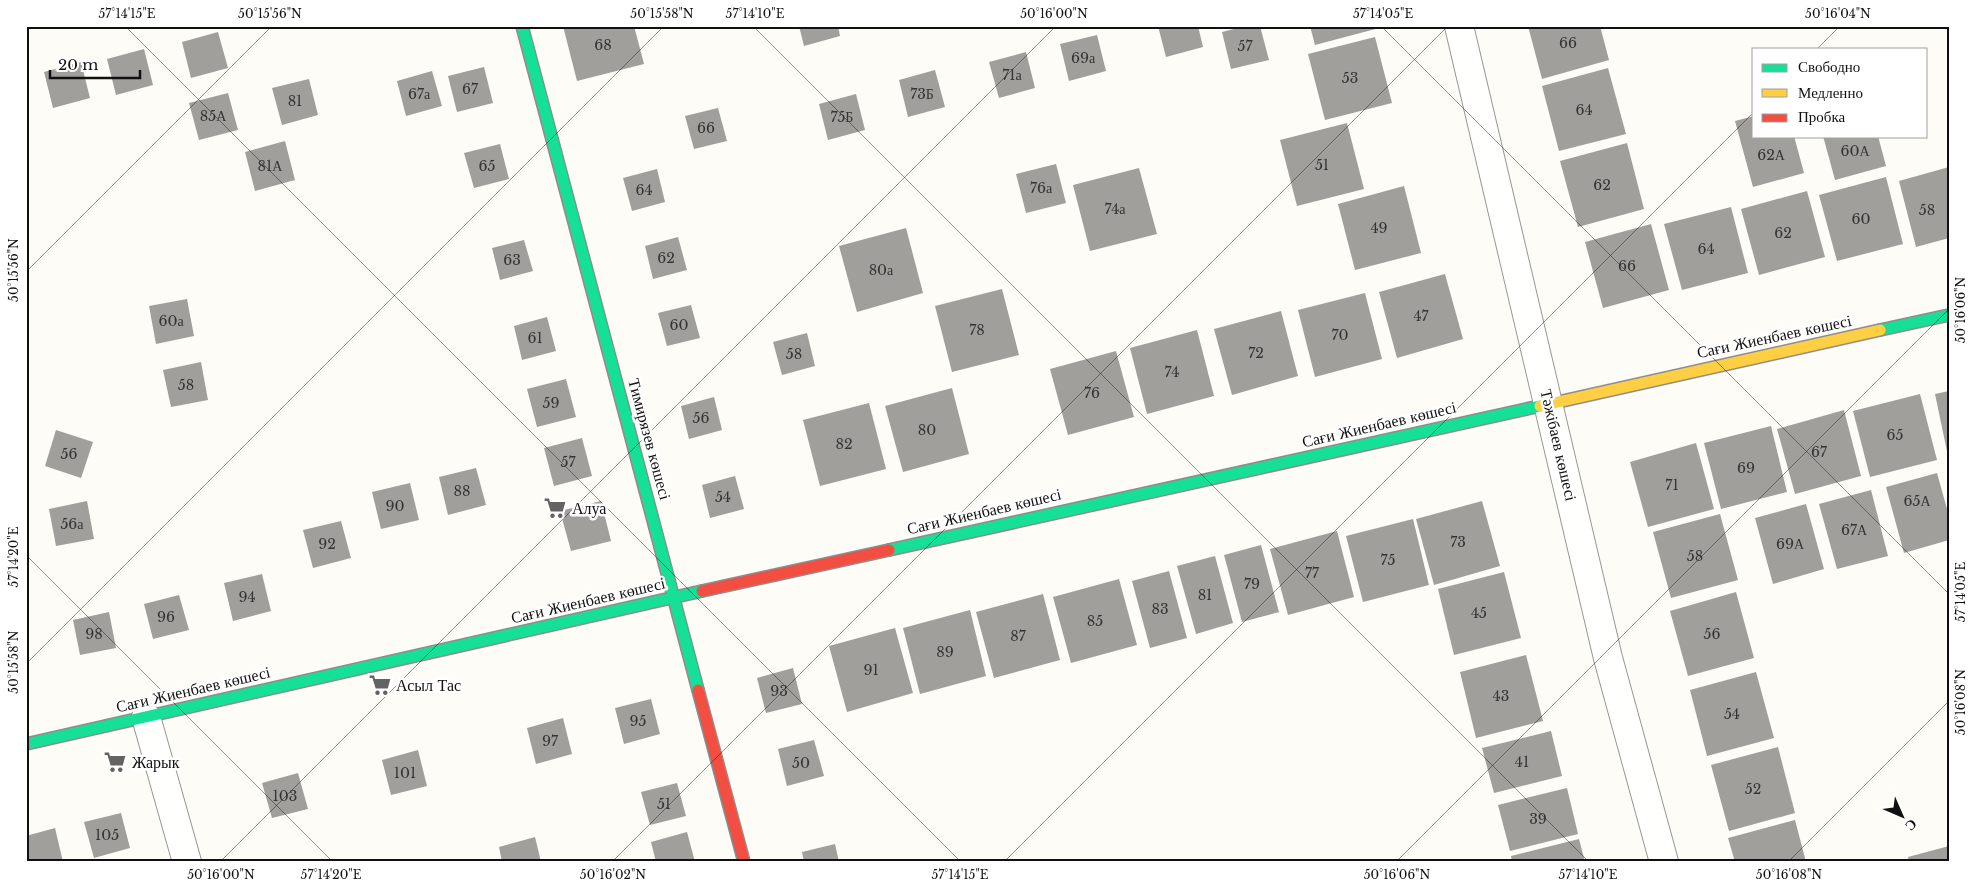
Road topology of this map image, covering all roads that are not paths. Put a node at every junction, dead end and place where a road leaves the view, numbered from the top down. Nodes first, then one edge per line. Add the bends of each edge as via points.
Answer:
1 (522, 26) edge
2 (1459, 26) edge
3 (1949, 314) edge
4 (1549, 402) junction
5 (675, 597) junction
6 (146, 717) junction
7 (26, 744) edge
8 (187, 862) edge
9 (744, 862) edge
10 (1664, 862) edge

1 - 5 main road, Тимирязев көшесі
2 - 4 street, Тәжібаев көшесі
3 - 4 main road, Сағи Жиенбаев көшесі
4 - 5 main road, Сағи Жиенбаев көшесі
4 - 10 street, Тәжібаев көшесі via 1608,658
5 - 6 main road, Сағи Жиенбаев көшесі
5 - 9 main road, Тимирязев көшесі
6 - 7 main road, Сағи Жиенбаев көшесі
6 - 8 street

